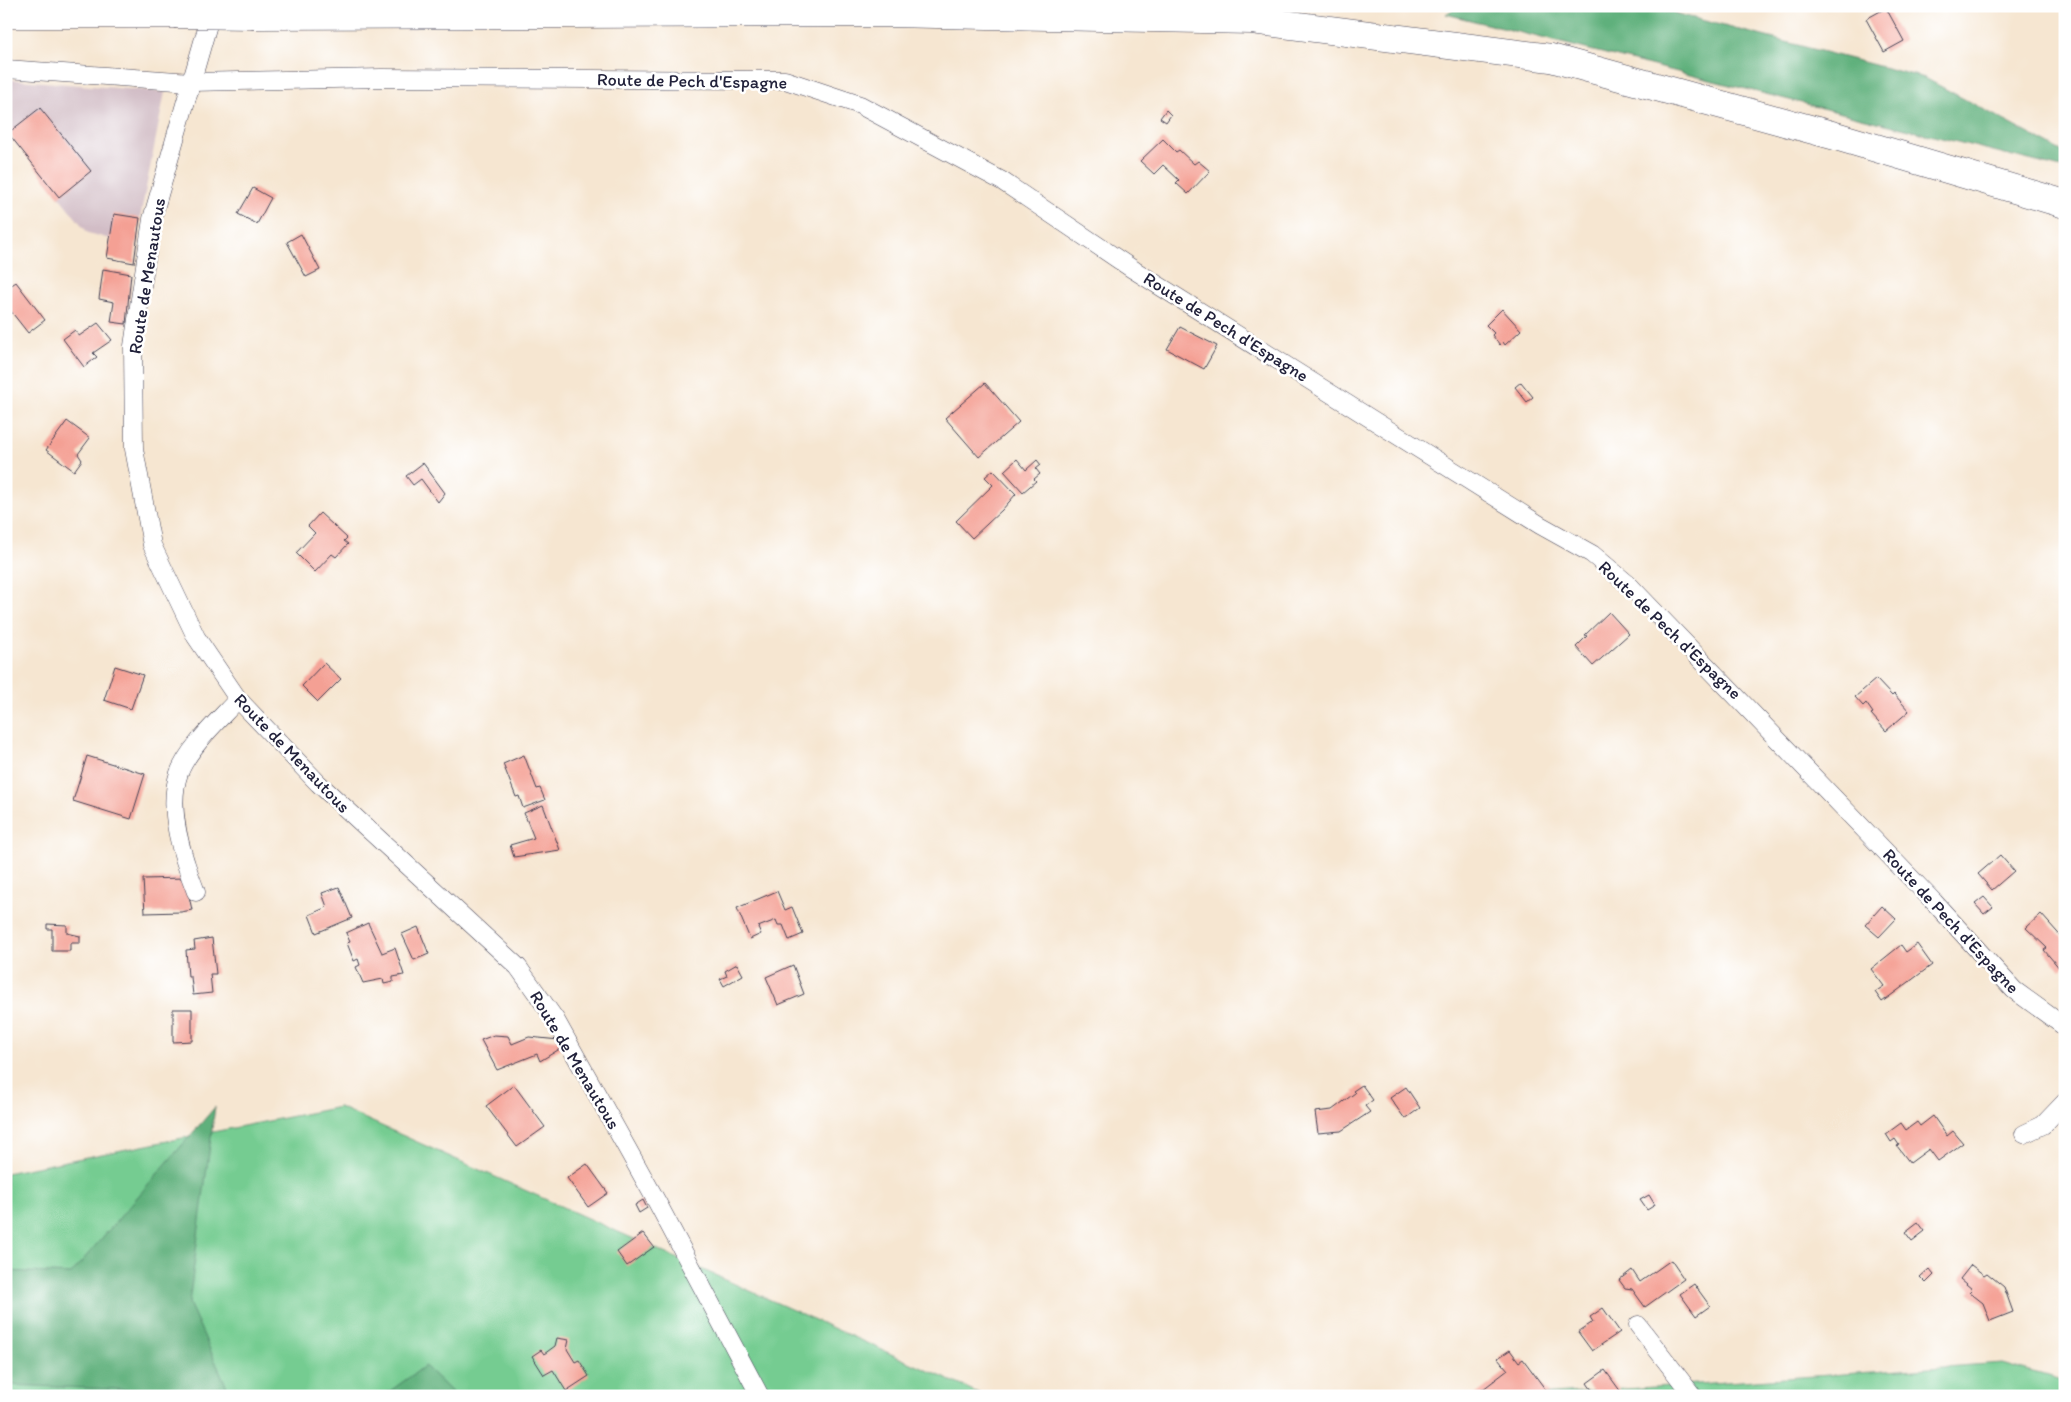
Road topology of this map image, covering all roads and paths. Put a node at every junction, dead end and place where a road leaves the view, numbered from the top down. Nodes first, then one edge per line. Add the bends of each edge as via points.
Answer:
1 (213, 6) edge
2 (6, 14) edge
3 (6, 69) edge
4 (191, 82) junction
5 (2065, 204) edge
6 (238, 699) junction
7 (196, 892) dead end
8 (2065, 1027) edge
9 (2065, 1102) edge
10 (2024, 1134) dead end
11 (1638, 1324) dead end
12 (760, 1396) edge
13 (1693, 1396) edge

1 - 4 street, Route de Menautous
2 - 5 main road, bridge via 887,13 1252,20 1551,58 1839,137
3 - 4 street, Route de Pech d'Espagne
4 - 6 street, Route de Menautous via 152,219 133,346 134,449 152,545 196,637
4 - 8 street, Route de Pech d'Espagne via 381,78 785,80 860,105 1002,181 1134,270 1540,525 1592,554 1628,585 1758,718 2014,990
6 - 7 street via 192,751 179,773 174,793 184,861
6 - 12 street, Route de Menautous via 318,783 518,967 555,1019
9 - 10 street via 2043,1125
11 - 13 street

